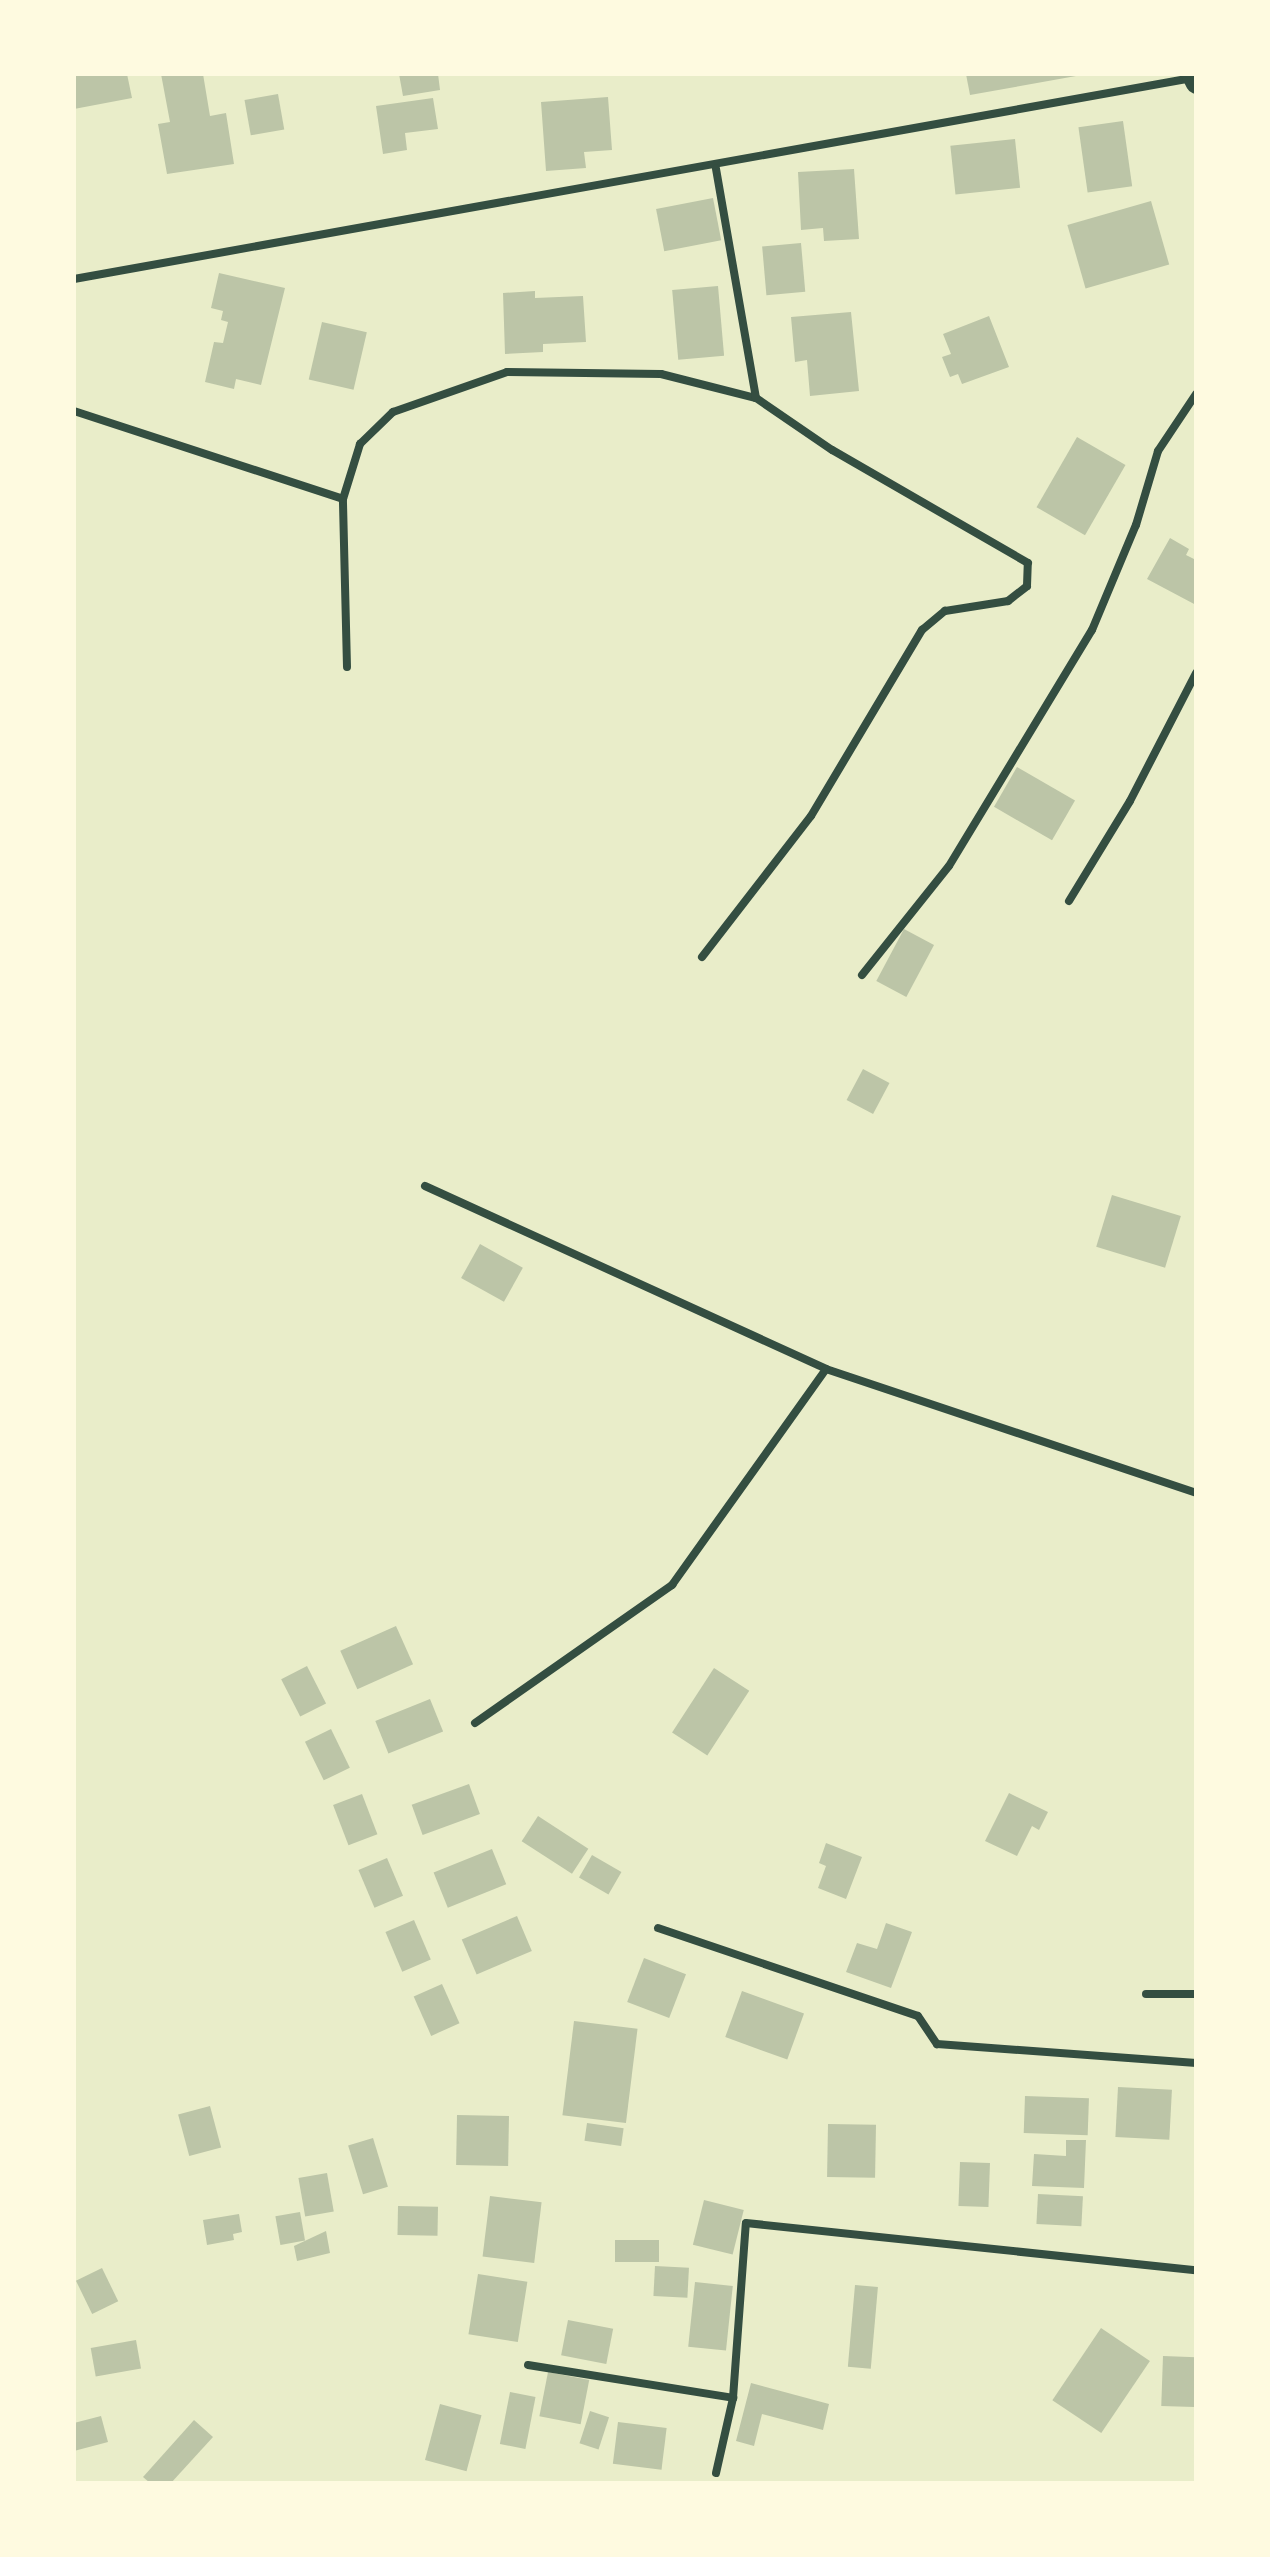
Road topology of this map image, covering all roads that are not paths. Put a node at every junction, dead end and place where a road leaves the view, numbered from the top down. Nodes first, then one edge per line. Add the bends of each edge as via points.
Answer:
1 (1194, 78) edge
2 (716, 168) junction
3 (74, 279) edge
4 (1196, 394) edge
5 (756, 398) junction
6 (74, 411) edge
7 (343, 499) junction
8 (347, 667) dead end
9 (1196, 673) edge
10 (1069, 901) dead end
11 (702, 957) dead end
12 (862, 975) dead end
13 (425, 1186) dead end
14 (826, 1369) junction
15 (1196, 1493) edge
16 (475, 1723) dead end
17 (658, 1928) dead end
18 (1146, 1994) dead end
19 (1196, 1994) edge
20 (1196, 2063) edge
21 (1196, 2270) edge
22 (528, 2365) dead end
23 (733, 2398) junction
24 (716, 2473) dead end

1 - 2 street
2 - 3 street via 335,229
2 - 5 street
4 - 12 street via 1158,451 1136,525 1084,643 949,866
5 - 7 street via 661,374 507,372 393,412 360,444
5 - 11 street via 832,450 1028,563 1027,586 1008,601 945,611 922,630 811,816
6 - 7 street
7 - 8 street
9 - 10 street via 1130,801
13 - 14 street
14 - 15 street
14 - 16 street via 672,1585
17 - 20 street via 918,2016 937,2044
18 - 19 street
21 - 23 street via 746,2223
22 - 23 street
23 - 24 street

